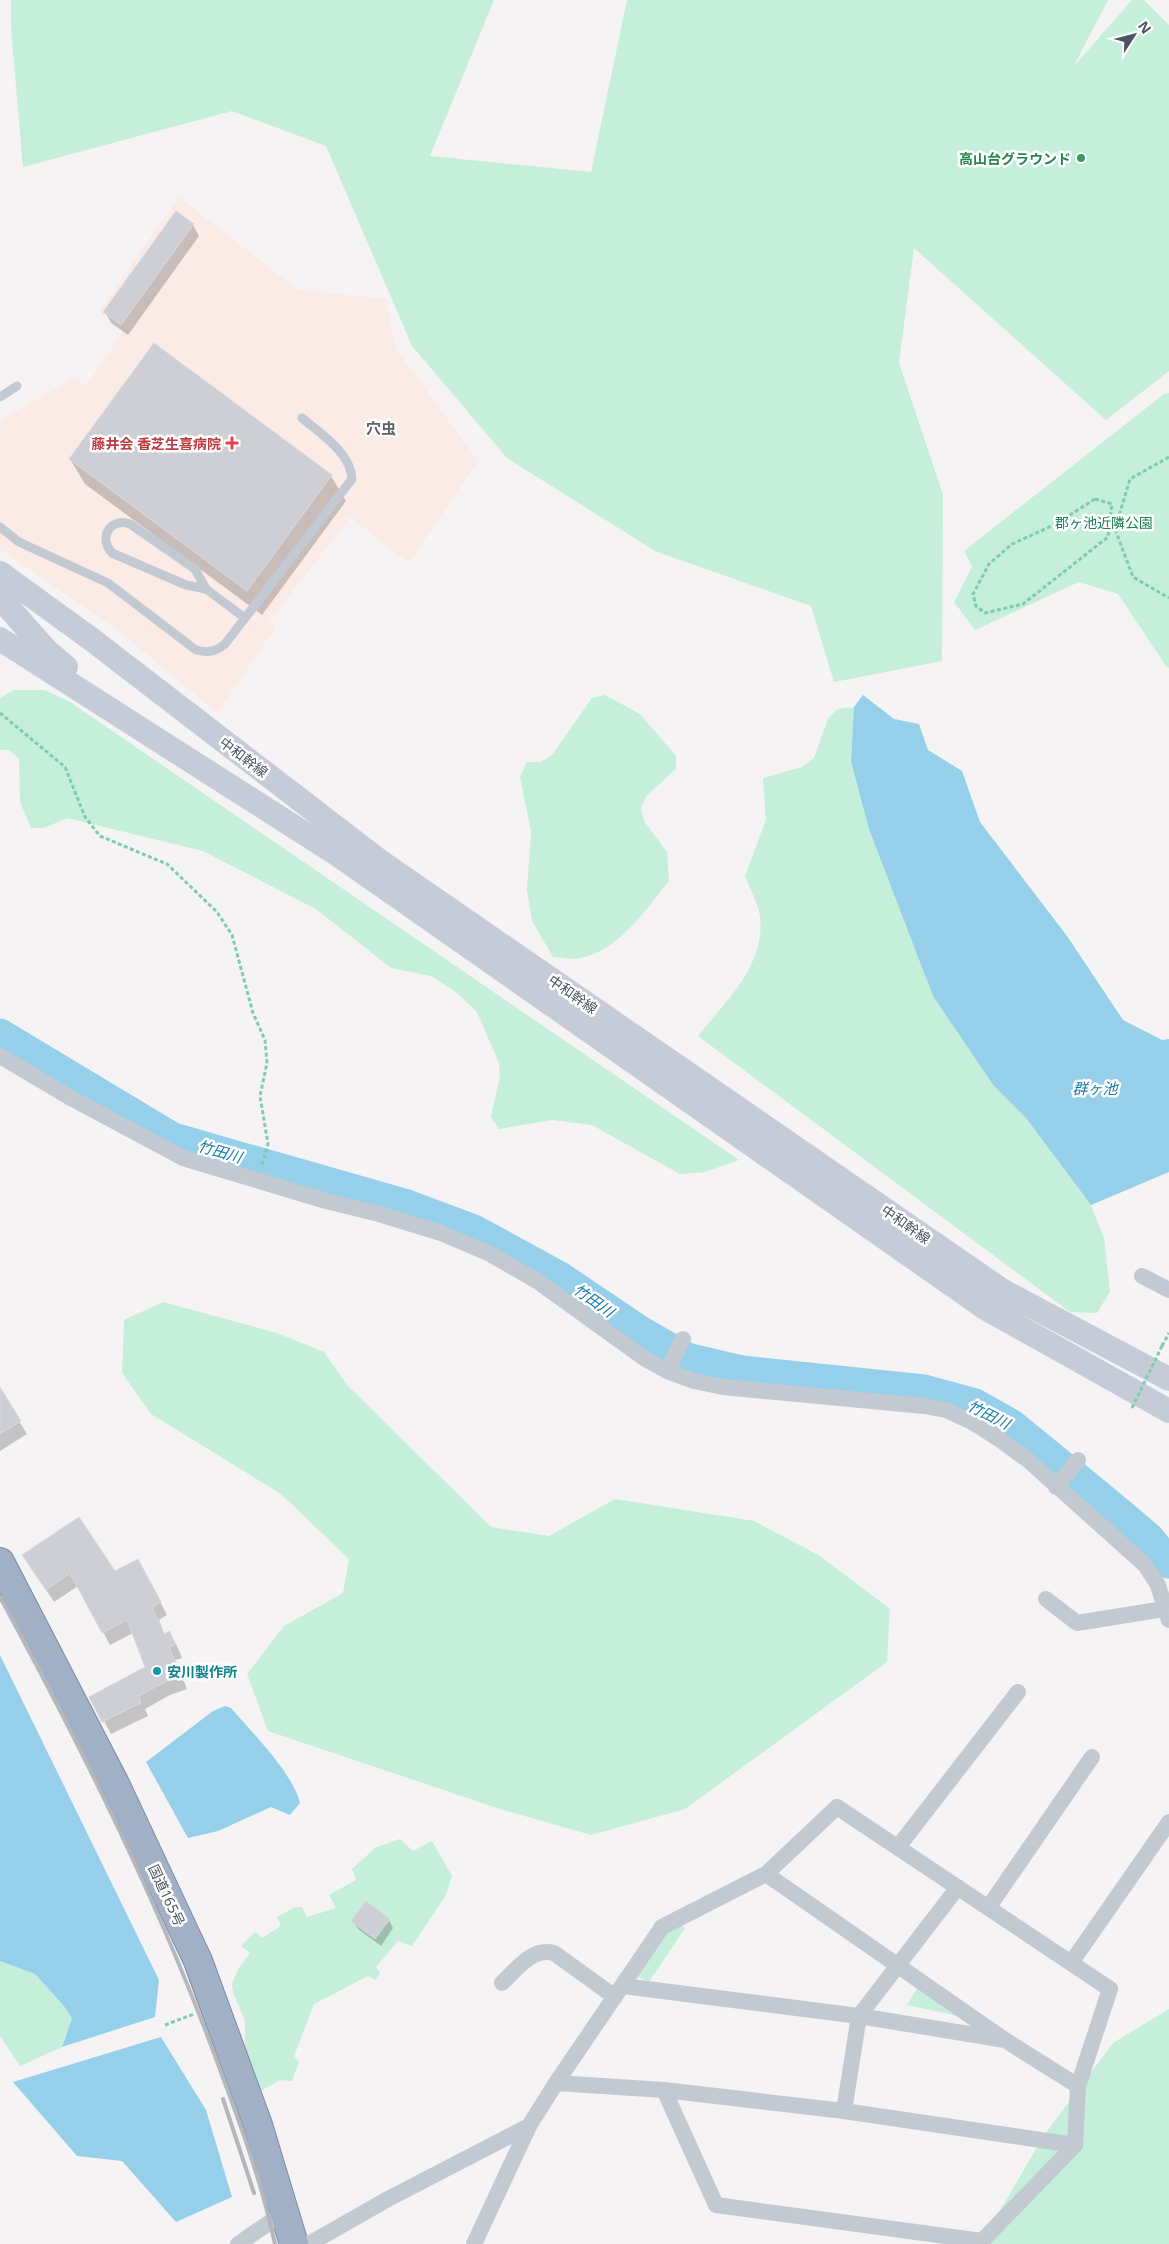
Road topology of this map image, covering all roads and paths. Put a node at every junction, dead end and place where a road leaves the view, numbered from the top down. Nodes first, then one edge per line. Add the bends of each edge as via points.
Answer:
1 (17, 386) dead end
2 (0, 396) edge
3 (302, 418) dead end
4 (1169, 456) edge
5 (1112, 504) joint
6 (0, 527) edge
7 (0, 573) edge
8 (206, 588) junction
9 (0, 598) edge
10 (1169, 598) edge
11 (246, 618) junction
12 (0, 639) edge
13 (96, 699) junction
14 (0, 713) edge
15 (0, 1056) edge
16 (257, 1180) junction
17 (1142, 1276) dead end
18 (1169, 1290) edge
19 (1169, 1333) edge
20 (683, 1339) dead end
21 (667, 1371) junction
22 (1169, 1379) edge
23 (1132, 1408) dead end
24 (1169, 1411) edge
25 (1078, 1460) dead end
26 (1056, 1488) junction
27 (0, 1562) edge
28 (1046, 1599) dead end
29 (1166, 1614) edge
30 (1018, 1692) dead end
31 (1092, 1758) dead end
32 (1169, 1822) edge
33 (898, 1847) junction
34 (766, 1874) junction
35 (958, 1887) junction
36 (988, 1908) junction
37 (1071, 1963) junction
38 (898, 1965) junction
39 (502, 1983) dead end
40 (619, 1992) junction
41 (216, 2006) junction
42 (859, 2016) junction
43 (165, 2025) dead end
44 (1005, 2040) junction
45 (556, 2083) junction
46 (1078, 2086) junction
47 (664, 2090) junction
48 (844, 2111) junction
49 (529, 2126) junction
50 (1074, 2145) junction
51 (285, 2212) junction
52 (981, 2243) edge
53 (238, 2244) edge
54 (294, 2244) edge
55 (309, 2244) edge
56 (474, 2244) edge

1 - 2 lane
3 - 11 lane via 345,459 352,469 352,479
4 - 10 path via 1130,479 1114,529 1133,578
5 - 5 path via 1095,499 1054,525 1012,544 989,564 973,594 976,606 985,613 1023,604 1108,537
6 - 11 lane via 19,542 108,583 196,650 208,653 219,649
7 - 22 main road, 中和幹線 via 382,862 1003,1291
8 - 8 lane via 186,585 112,552 106,543 106,532 119,522 130,524 195,569
8 - 11 lane
9 - 13 main road via 47,651 81,679
12 - 13 main road, 中和幹線
13 - 24 main road, 中和幹線 via 338,855 985,1308
14 - 16 path via 65,767 85,817 100,836 167,864 218,912 232,935 253,1013 265,1040 267,1063 260,1096 268,1144
15 - 16 street via 182,1158
16 - 21 street via 441,1233 490,1254 537,1281
17 - 18 street
19 - 23 path, bridge
20 - 21 street
21 - 26 street via 723,1387 946,1410 999,1439 1028,1460
25 - 26 street
26 - 29 street via 1145,1565 1158,1585
27 - 41 highway, 国道165号 via 116,1786
28 - 29 street via 1077,1623
30 - 33 street
31 - 36 street
32 - 37 street
33 - 34 street via 837,1807
33 - 35 street
34 - 38 street
34 - 40 street via 662,1928
35 - 36 street
35 - 38 street
36 - 37 street
37 - 46 street via 1110,1990
38 - 42 street
38 - 44 street
39 - 40 street via 532,1955 544,1950
40 - 42 street
40 - 45 street
41 - 43 path
41 - 51 highway, 国道165号
42 - 44 street
42 - 48 street
44 - 46 street
45 - 47 street
45 - 49 street
46 - 50 street
47 - 48 street
47 - 52 street via 716,2205
48 - 50 street
49 - 55 street
49 - 56 street
50 - 52 street
51 - 53 street
51 - 54 highway, 国道165号

